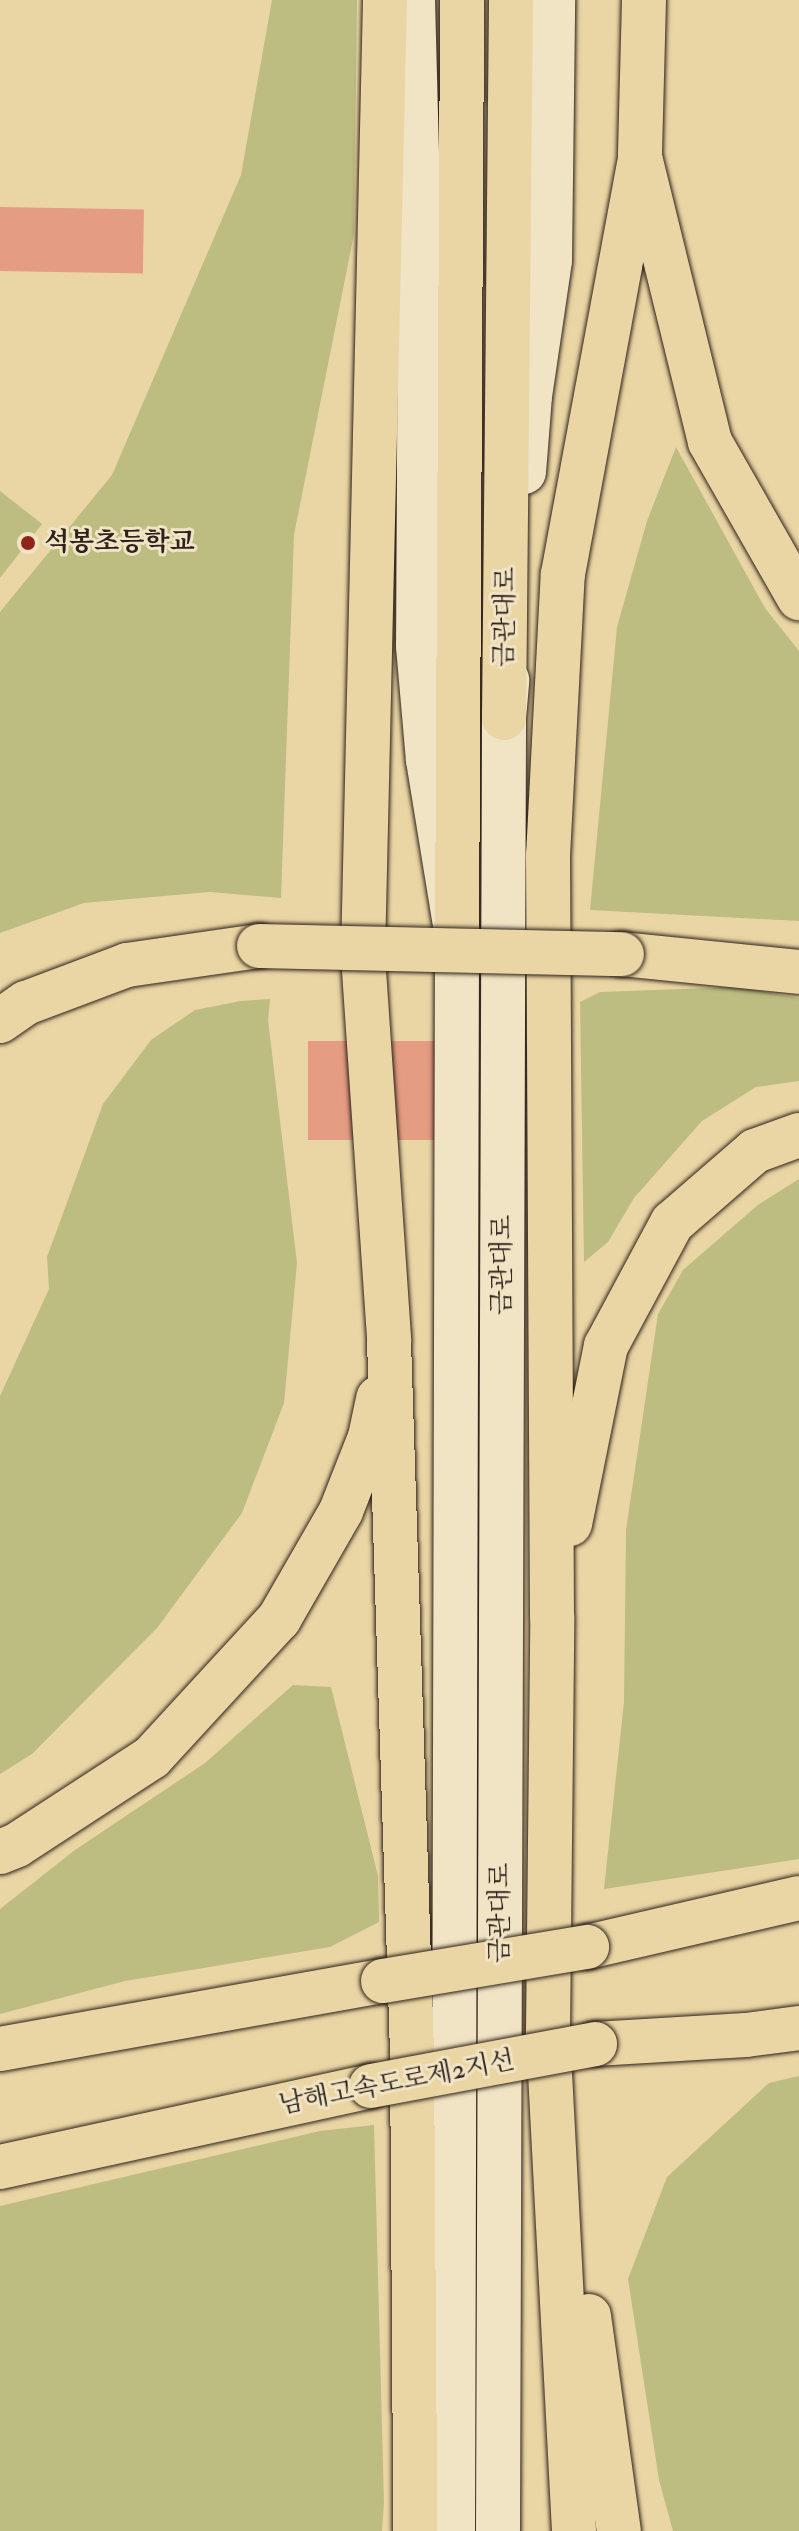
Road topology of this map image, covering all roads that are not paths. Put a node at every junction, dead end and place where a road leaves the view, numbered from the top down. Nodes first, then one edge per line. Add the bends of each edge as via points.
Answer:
1 (385, 0) edge
2 (413, 0) edge
3 (462, 0) edge
4 (511, 0) edge
5 (553, 0) edge
6 (644, 0) edge
7 (640, 157) junction
8 (799, 598) edge
9 (504, 718) junction
10 (457, 937) junction
11 (799, 972) edge
12 (0, 1021) edge
13 (799, 1135) edge
14 (389, 1341) junction
15 (552, 1617) junction
16 (0, 1852) edge
17 (799, 1898) edge
18 (799, 1923) edge
19 (587, 1947) junction
20 (799, 2028) edge
21 (548, 2033) junction
22 (746, 2035) junction
23 (799, 2039) edge
24 (0, 2049) edge
25 (45, 2158) junction
26 (0, 2167) edge
27 (0, 2174) edge
28 (415, 2531) edge
29 (453, 2531) edge
30 (498, 2531) edge
31 (574, 2531) edge
32 (619, 2531) edge

1 - 14 main road via 363,956
2 - 10 main road via 420,271 418,646 428,760
3 - 10 main road, 금관대로
4 - 9 main road, 금관대로
5 - 9 main road via 550,260 530,396
6 - 7 main road
7 - 8 main road via 710,442
7 - 15 main road via 562,590 548,856
9 - 30 main road, 금관대로
10 - 29 main road, 금관대로
11 - 12 main road, bridge via 622,954 259,946 127,965 26,1003
13 - 15 main road via 755,1151 672,1223 606,1346
14 - 16 main road via 370,1437 341,1511 279,1619 152,1757
14 - 28 main road via 412,2053
15 - 21 main road
17 - 19 main road
18 - 19 main road
19 - 24 main road, bridge
20 - 22 main road, 남해고속도로제2지선
21 - 31 main road
21 - 32 main road
22 - 23 main road
22 - 25 main road, 남해고속도로제2지선, bridge via 595,2044 371,2086
25 - 26 main road, 남해고속도로제2지선
25 - 27 main road

